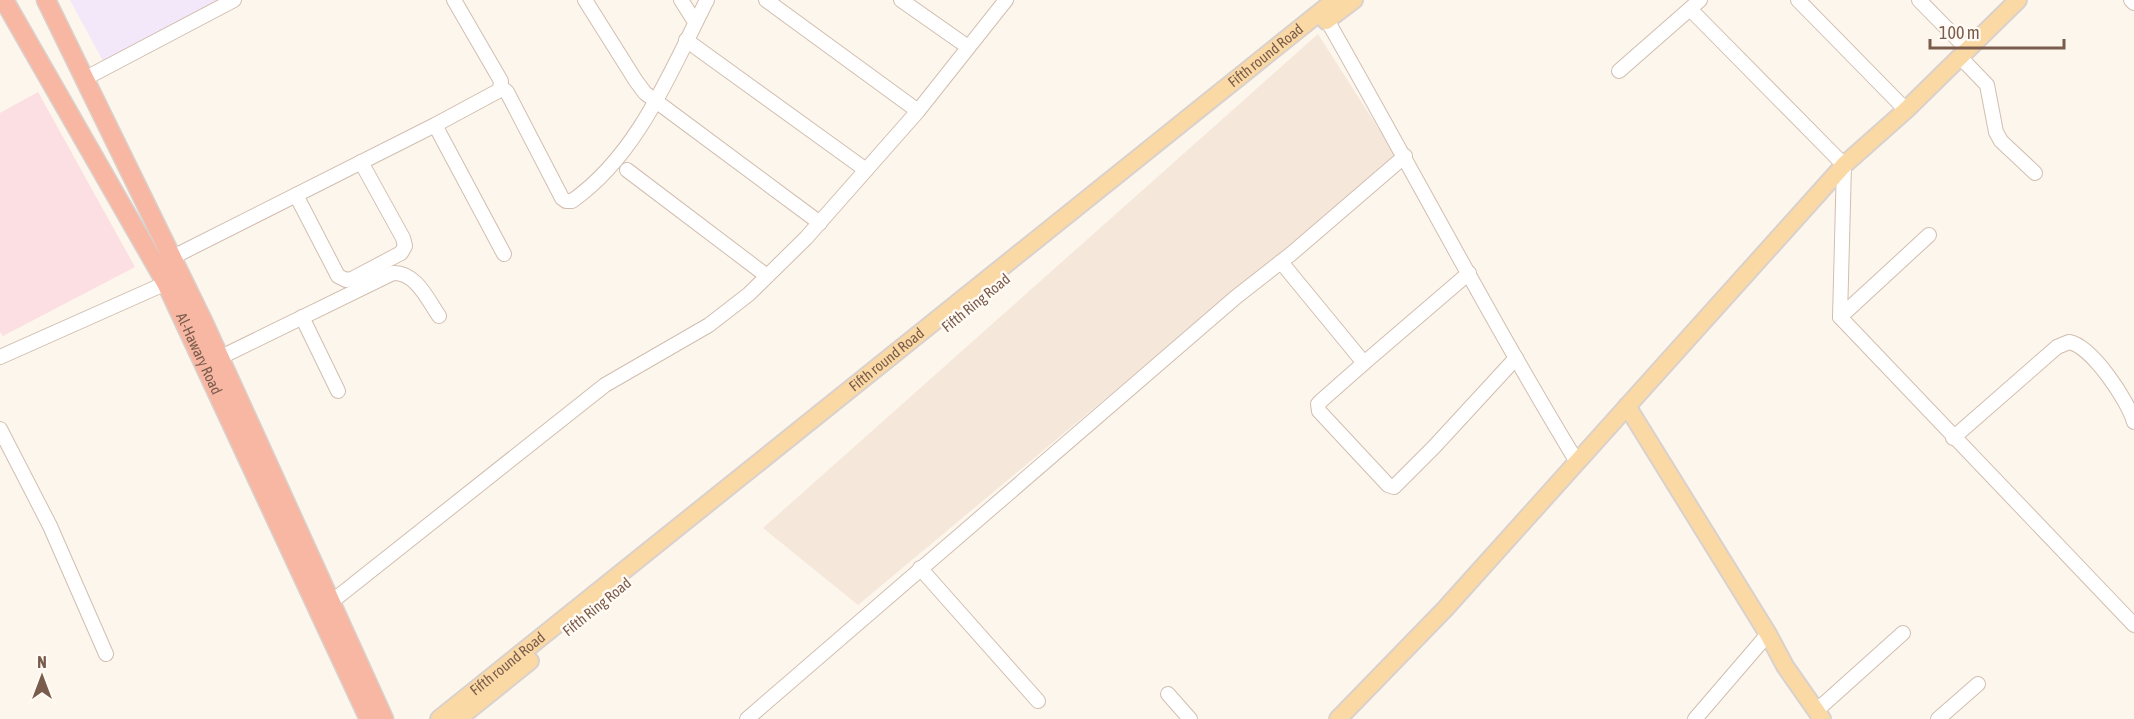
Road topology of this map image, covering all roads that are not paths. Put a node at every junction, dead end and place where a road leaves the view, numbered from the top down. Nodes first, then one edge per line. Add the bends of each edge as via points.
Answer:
1 (4, 0) edge
2 (46, 0) edge
3 (234, 0) edge
4 (585, 0) edge
5 (681, 0) edge
6 (706, 0) edge
7 (766, 0) edge
8 (901, 0) edge
9 (1006, 0) edge
10 (1354, 0) edge
11 (1798, 0) edge
12 (1919, 0) edge
13 (2019, 0) edge
14 (457, 1) edge
15 (1695, 4) edge
16 (1325, 7) edge
17 (695, 22) junction
18 (686, 40) junction
19 (968, 47) junction
20 (1964, 53) junction
21 (1619, 71) dead end
22 (84, 79) junction
23 (501, 87) junction
24 (655, 100) junction
25 (1906, 110) junction
26 (918, 111) junction
27 (435, 125) junction
28 (1405, 156) junction
29 (361, 162) junction
30 (1844, 165) junction
31 (627, 170) dead end
32 (866, 170) junction
33 (2035, 173) dead end
34 (296, 195) junction
35 (820, 223) junction
36 (1929, 235) dead end
37 (504, 254) dead end
38 (171, 258) junction
39 (1281, 262) junction
40 (1469, 273) junction
41 (767, 276) junction
42 (173, 280) junction
43 (439, 316) dead end
44 (302, 317) junction
45 (1840, 317) junction
46 (0, 357) edge
47 (219, 358) junction
48 (1516, 358) junction
49 (1364, 363) junction
50 (338, 391) dead end
51 (1627, 406) junction
52 (2134, 422) edge
53 (0, 429) edge
54 (1953, 438) junction
55 (772, 459) junction
56 (1577, 462) junction
57 (920, 568) junction
58 (330, 603) junction
59 (2134, 625) edge
60 (1903, 633) dead end
61 (1768, 634) junction
62 (106, 654) dead end
63 (1978, 684) dead end
64 (1168, 694) dead end
65 (374, 699) junction
66 (1038, 701) dead end
67 (1819, 715) edge
68 (369, 719) edge
69 (384, 719) edge
70 (392, 719) edge
71 (439, 719) edge
72 (458, 719) edge
73 (747, 719) edge
74 (1190, 719) edge
75 (1338, 719) edge
76 (1695, 719) edge
77 (1938, 719) edge

1 - 42 highway, Al-Hawary Road
2 - 22 highway, Al-Hawary Road
3 - 22 street
4 - 24 street via 636,81
5 - 17 street
6 - 17 street
7 - 26 street
8 - 19 street
9 - 19 street
10 - 16 main road, Fifth Ring Road
11 - 25 street
12 - 20 street
13 - 20 main road
14 - 23 street
15 - 21 street
15 - 30 street
16 - 28 street
16 - 55 main road, Fifth Ring Road
17 - 18 street
18 - 24 street
18 - 32 street
19 - 26 street
20 - 25 main road
20 - 33 street via 1987,85 2001,141
22 - 38 highway, Al-Hawary Road
23 - 24 street via 562,198 569,202 618,159
23 - 27 street
24 - 35 street
25 - 30 main road
26 - 32 street
27 - 29 street
27 - 37 street
28 - 39 street
28 - 40 street
29 - 34 street
29 - 34 street via 405,246 401,253 352,279 338,276
30 - 45 street
30 - 51 main road
31 - 41 street
32 - 35 street
34 - 38 street
35 - 41 street
36 - 45 street
38 - 42 highway, Al-Hawary Road
39 - 49 street
39 - 57 street
40 - 48 street
40 - 49 street
41 - 58 street via 710,325 597,391
42 - 46 street
42 - 47 highway, Al-Hawary Road
42 - 68 highway, Al-Hawary Road
43 - 44 street via 413,280 398,273 388,274
44 - 47 street
44 - 50 street
45 - 54 street
47 - 58 highway, Al-Hawary Road
48 - 49 street via 1394,487 1319,411 1322,399
48 - 56 street
51 - 56 main road
51 - 61 main road
52 - 54 street via 2110,378 2082,347 2069,342 2057,347
53 - 62 street via 50,526
54 - 59 street
55 - 71 main road, Fifth round Road
55 - 72 main road, Fifth Ring Road
56 - 75 main road via 1445,609
57 - 66 street
57 - 73 street
58 - 65 highway, Al-Hawary Road
60 - 67 street
61 - 67 main road
61 - 76 street
63 - 77 street
64 - 74 street
65 - 69 highway, Al-Hawary Road
65 - 70 main road

